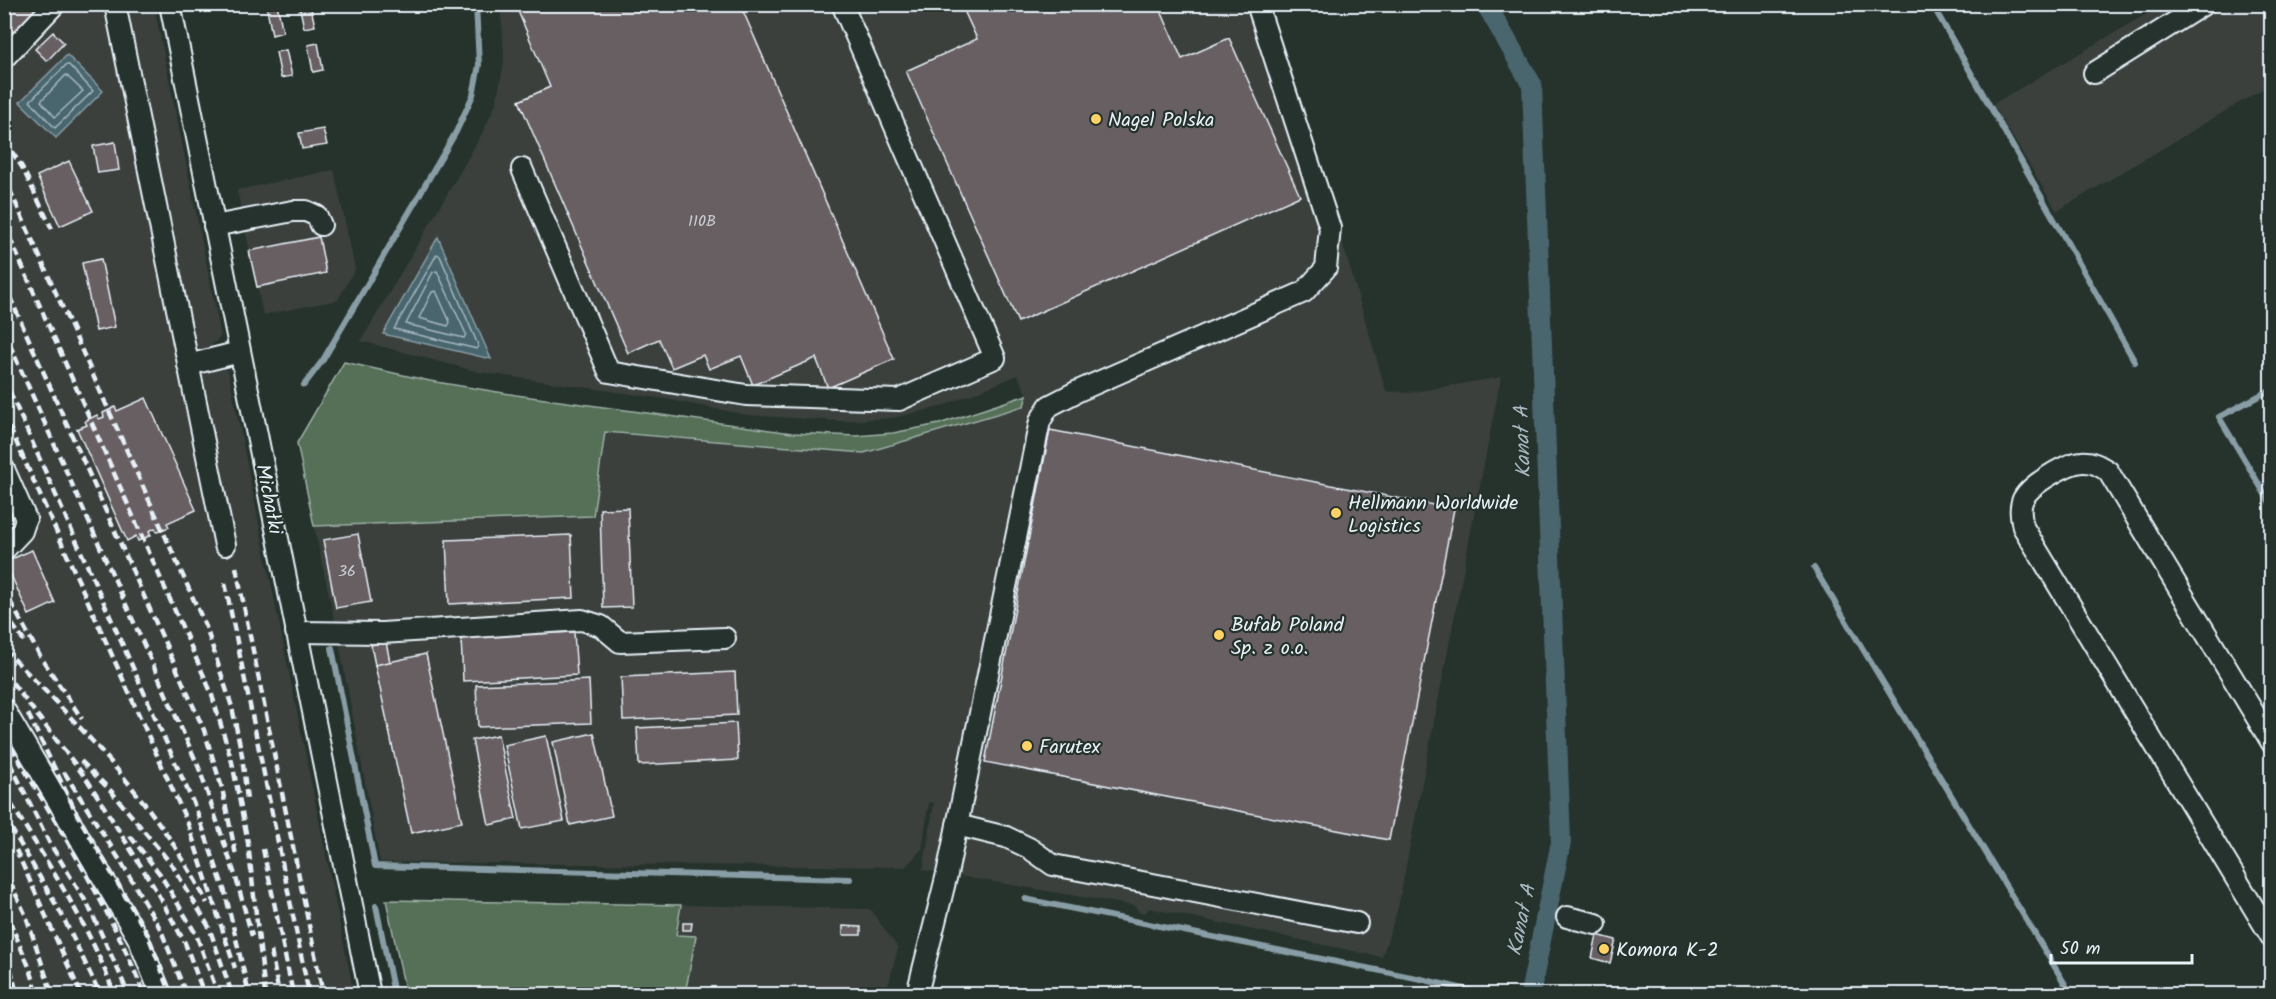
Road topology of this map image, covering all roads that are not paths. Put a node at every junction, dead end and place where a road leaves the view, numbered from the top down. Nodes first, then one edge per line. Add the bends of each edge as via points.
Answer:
1 (55, 4) edge
2 (115, 4) edge
3 (170, 4) edge
4 (842, 4) edge
5 (1257, 4) edge
6 (2204, 4) edge
7 (4, 58) edge
8 (2094, 73) dead end
9 (522, 169) dead end
10 (321, 225) dead end
11 (214, 226) junction
12 (240, 352) junction
13 (188, 364) junction
14 (4, 469) edge
15 (225, 545) dead end
16 (4, 550) edge
17 (296, 632) junction
18 (725, 638) dead end
19 (4, 709) edge
20 (2271, 743) edge
21 (957, 825) junction
22 (1567, 917) dead end
23 (1357, 923) dead end
24 (1596, 924) dead end
25 (2271, 938) edge
26 (161, 994) edge
27 (369, 994) edge
28 (917, 994) edge

1 - 7 street
2 - 13 street
3 - 11 street, Michałki
4 - 9 street via 995,358 899,400 746,395 609,372
5 - 21 street via 1330,228 1326,268 1304,292 1049,406 1040,421
6 - 8 street
10 - 11 street via 317,216 293,211
11 - 12 street, Michałki
12 - 13 street
12 - 17 street, Michałki
13 - 15 street
14 - 16 street via 26,519 22,531
17 - 18 street via 382,633 582,621 602,626 620,642
17 - 27 street, Michałki
19 - 26 street via 138,938
20 - 25 street via 2108,471 2081,462 2029,489 2020,512 2023,527
21 - 23 street via 1006,837 1053,865
21 - 28 street
22 - 24 street

